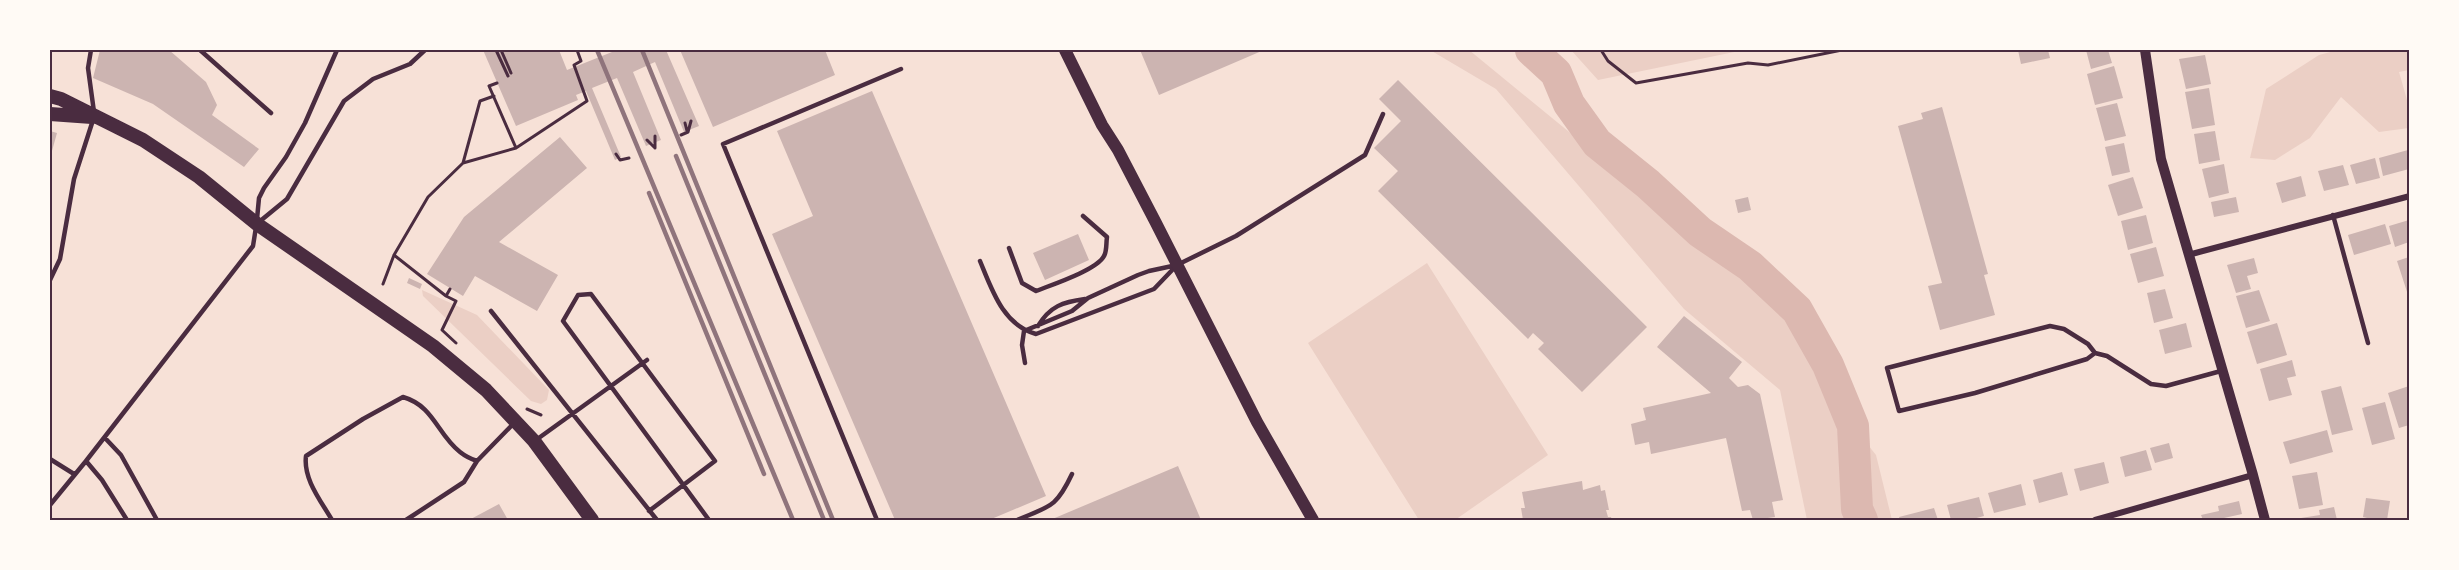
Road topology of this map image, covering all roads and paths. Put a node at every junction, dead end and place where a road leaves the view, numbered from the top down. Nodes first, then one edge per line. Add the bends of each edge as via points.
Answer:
1 (91, 50) edge
2 (200, 50) edge
3 (337, 50) edge
4 (425, 50) edge
5 (496, 50) edge
6 (501, 50) edge
7 (577, 50) edge
8 (1065, 50) edge
9 (1601, 50) edge
10 (1842, 50) edge
11 (2145, 50) edge
12 (901, 69) dead end
13 (497, 83) dead end
14 (50, 96) edge
15 (494, 96) junction
16 (271, 113) dead end
17 (50, 114) edge
18 (1383, 114) dead end
19 (94, 117) junction
20 (691, 121) dead end
21 (685, 123) dead end
22 (688, 132) junction
23 (681, 135) dead end
24 (655, 136) dead end
25 (647, 140) dead end
26 (516, 148) junction
27 (616, 154) dead end
28 (629, 158) dead end
29 (464, 163) junction
30 (2409, 196) edge
31 (2333, 215) junction
32 (1083, 216) dead end
33 (257, 224) junction
34 (1009, 249) dead end
35 (393, 255) junction
36 (2188, 255) junction
37 (980, 261) dead end
38 (1177, 266) junction
39 (50, 279) edge
40 (383, 284) dead end
41 (450, 289) dead end
42 (446, 296) junction
43 (1088, 298) junction
44 (491, 311) dead end
45 (1037, 326) junction
46 (1024, 331) junction
47 (2368, 343) dead end
48 (458, 345) dead end
49 (2095, 353) junction
50 (645, 362) junction
51 (1025, 363) dead end
52 (2222, 370) junction
53 (610, 386) junction
54 (524, 407) dead end
55 (572, 413) junction
56 (541, 416) dead end
57 (516, 421) junction
58 (105, 438) junction
59 (534, 441) junction
60 (50, 459) edge
61 (86, 461) junction
62 (477, 461) junction
63 (74, 474) junction
64 (1072, 474) dead end
65 (2253, 475) junction
66 (683, 485) junction
67 (50, 505) edge
68 (650, 511) junction
69 (127, 520) edge
70 (157, 520) edge
71 (332, 520) edge
72 (406, 520) edge
73 (592, 520) edge
74 (657, 520) edge
75 (709, 520) edge
76 (877, 520) edge
77 (1017, 520) edge
78 (1313, 520) edge
79 (2095, 520) edge
80 (2265, 520) edge

1 - 19 lane via 88,68
2 - 16 lane
3 - 33 lane via 305,123 264,188
4 - 33 lane via 410,64 373,79 344,101 287,199
5 - 6 path via 510,75
7 - 26 path via 581,61 574,65 587,101
8 - 38 main road
9 - 10 path via 1608,61 1636,83 1748,63 1768,65
11 - 36 street via 2161,159
12 - 76 lane via 723,144
13 - 15 path via 489,86
14 - 19 highway
15 - 26 path
15 - 29 path via 480,101
17 - 19 highway
18 - 38 lane via 1365,155 1236,236
19 - 33 highway via 143,140 199,177
19 - 39 lane via 74,179 60,259
20 - 22 path
21 - 22 path
22 - 23 path
24 - 25 path via 655,148
26 - 29 path
27 - 28 path via 620,159
29 - 35 path via 428,197
30 - 31 street
31 - 36 street
31 - 47 lane
32 - 34 lane via 1107,237 1106,255 1099,263 1058,283 1036,291 1022,282
33 - 57 highway via 433,346
33 - 58 lane via 253,246
35 - 40 path
35 - 42 path
36 - 52 street
37 - 46 lane via 1002,309
38 - 43 lane via 1149,271
38 - 46 lane via 1154,289 1036,334
38 - 78 main road via 1257,422
41 - 42 path
42 - 48 path via 456,301 442,330
43 - 45 lane via 1072,311
43 - 45 lane via 1047,312
44 - 55 lane
45 - 46 lane
46 - 51 lane
49 - 49 lane via 2087,359 1975,393 1899,411 1887,368 2050,326 2064,328
49 - 52 lane via 2158,385
50 - 53 lane
50 - 53 lane via 591,294 578,295 563,321
50 - 66 lane via 715,461
52 - 65 street
53 - 55 lane
53 - 66 lane
54 - 56 path
55 - 59 lane
55 - 68 lane
57 - 59 highway
57 - 62 lane
58 - 61 lane
58 - 70 lane via 121,455
59 - 73 highway
60 - 63 lane
61 - 63 lane
61 - 69 lane
62 - 71 lane via 459,451 425,408 403,397 306,456 305,467 313,488
62 - 72 lane via 464,482
63 - 67 lane
64 - 77 lane via 1062,496 1052,505
65 - 79 street
65 - 80 street
66 - 68 lane
66 - 75 lane
68 - 74 lane

